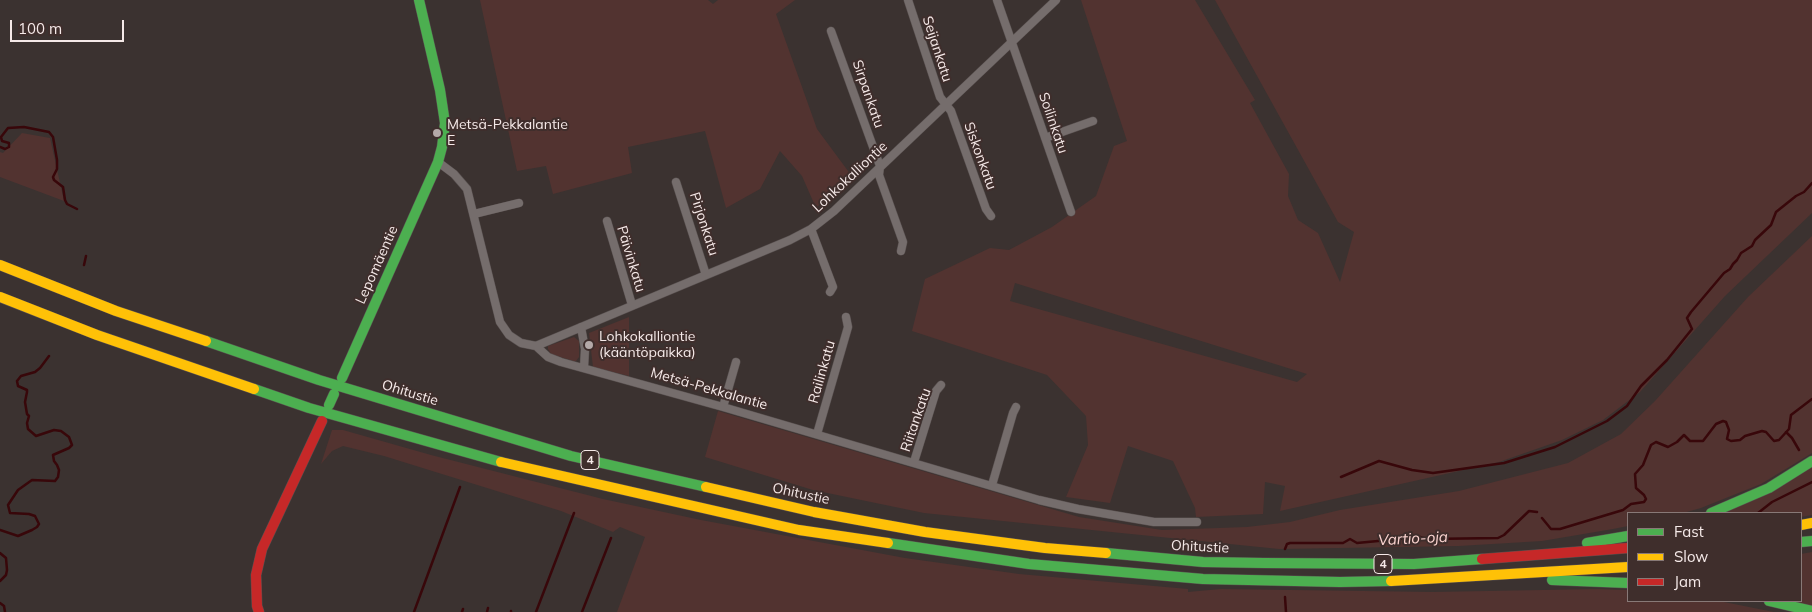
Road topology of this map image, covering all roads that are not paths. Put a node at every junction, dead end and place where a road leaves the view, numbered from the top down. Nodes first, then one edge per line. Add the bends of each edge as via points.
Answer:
1 (419, 0) edge
2 (908, 0) edge
3 (997, 0) edge
4 (1056, 0) edge
5 (832, 30) dead end
6 (1012, 42) junction
7 (947, 105) junction
8 (1093, 122) dead end
9 (1045, 138) junction
10 (438, 162) junction
11 (880, 166) junction
12 (676, 182) dead end
13 (519, 204) dead end
14 (1071, 212) dead end
15 (474, 214) junction
16 (991, 216) dead end
17 (606, 221) dead end
18 (811, 229) junction
19 (901, 251) dead end
20 (0, 265) edge
21 (706, 275) junction
22 (830, 292) dead end
23 (0, 297) edge
24 (632, 305) junction
25 (846, 317) dead end
26 (581, 327) junction
27 (536, 346) junction
28 (736, 362) dead end
29 (584, 368) junction
30 (342, 378) dead end
31 (940, 385) dead end
32 (334, 394) dead end
33 (329, 405) dead end
34 (723, 407) junction
35 (1016, 407) dead end
36 (322, 421) dead end
37 (817, 434) junction
38 (1812, 461) edge
39 (914, 462) junction
40 (992, 485) junction
41 (1713, 512) edge
42 (1197, 522) dead end
43 (1627, 536) edge
44 (1627, 548) edge
45 (1501, 558) junction
46 (1627, 567) edge
47 (1497, 576) junction
48 (1627, 583) edge
49 (1773, 602) edge
50 (1812, 610) edge
51 (259, 612) edge

1 - 10 main road via 445,123
2 - 7 street, Seijankatu via 940,97
3 - 6 street, Soilinkatu
4 - 6 street, Lohkokalliontie
5 - 11 street, Sirpankatu
6 - 7 street, Lohkokalliontie
6 - 9 street, Soilinkatu
7 - 11 street, Lohkokalliontie
7 - 16 street, Siskonkatu
8 - 9 street
9 - 14 street, Soilinkatu
10 - 15 street, Metsä-Pekkalantie via 467,189
10 - 30 main road, Lepomäentie
11 - 18 street, Lohkokalliontie
11 - 19 street, Sirpankatu via 879,175 903,242
12 - 21 street, Pirjonkatu
13 - 15 street
15 - 27 street, Metsä-Pekkalantie via 500,322 509,335
17 - 24 street, Päivinkatu
18 - 21 street, Lohkokalliontie
18 - 22 street via 833,287
20 - 45 main road, Ohitustie / 4 via 116,311 319,380 571,456 814,512 1036,547 1202,562 1414,564
21 - 24 street, Lohkokalliontie
23 - 47 main road, 4 via 97,335 308,408 518,467 798,530 1030,564 1149,576 1340,582
24 - 26 street, Lohkokalliontie
25 - 37 street, Railinkatu via 848,327
26 - 27 street, Lohkokalliontie
26 - 29 street
27 - 29 street, Metsä-Pekkalantie via 548,357
28 - 34 street
29 - 34 street, Metsä-Pekkalantie
31 - 39 street, Riitankatu
32 - 33 main road
34 - 37 street, Metsä-Pekkalantie
35 - 40 street
36 - 51 main road via 262,549 256,575
37 - 39 street, Metsä-Pekkalantie
38 - 41 main road via 1769,488
39 - 40 street, Metsä-Pekkalantie
40 - 42 street, Metsä-Pekkalantie via 1078,509 1154,522
43 - 45 main road
44 - 45 main road, Ohitustie / 4
46 - 47 main road, 4
47 - 48 main road
49 - 50 main road

